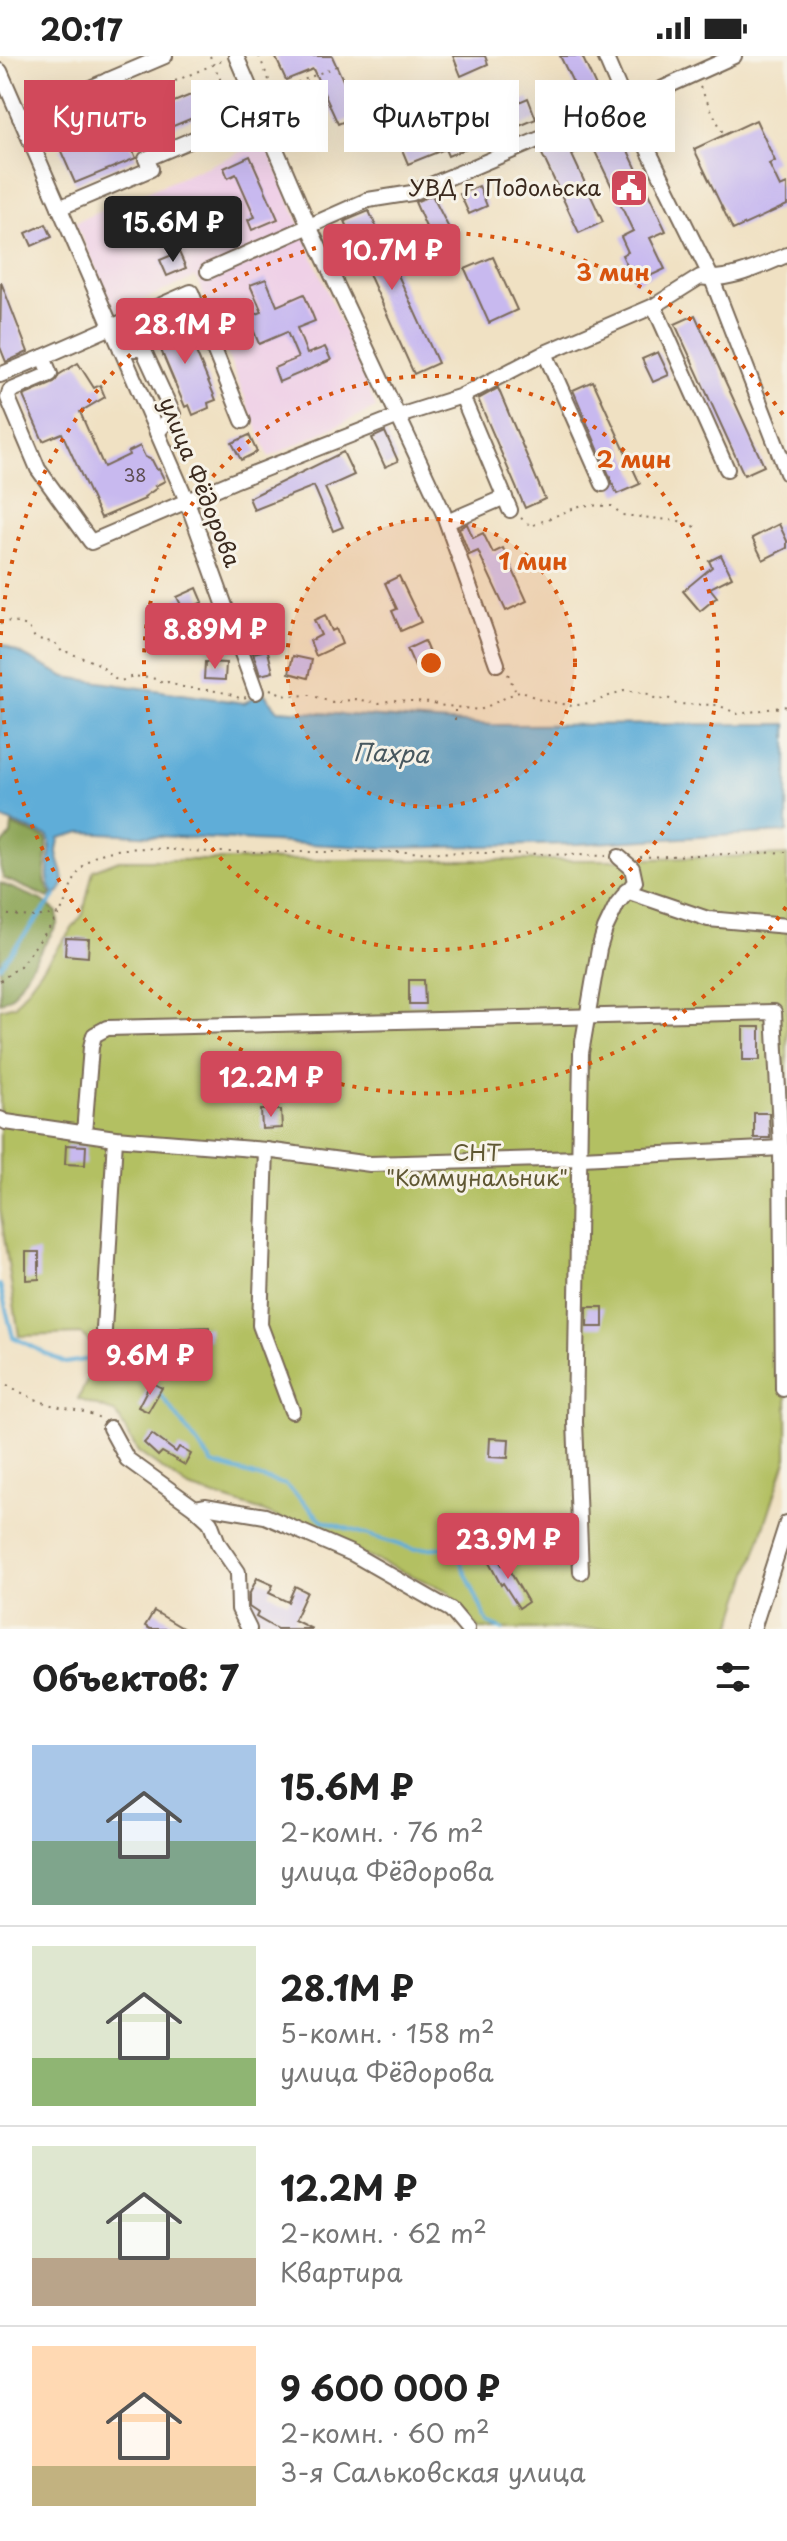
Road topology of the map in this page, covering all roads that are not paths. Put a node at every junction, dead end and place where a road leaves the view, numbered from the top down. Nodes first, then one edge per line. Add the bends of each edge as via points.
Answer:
1 (165, 56) edge
2 (236, 56) edge
3 (605, 56) edge
4 (734, 56) edge
5 (0, 71) edge
6 (108, 80) edge
7 (247, 80) edge
8 (615, 80) edge
9 (675, 82) edge
10 (24, 116) edge
11 (20, 118) junction
12 (191, 140) edge
13 (535, 141) edge
14 (278, 152) edge
15 (649, 152) edge
16 (59, 208) junction
17 (309, 226) junction
18 (787, 255) edge
19 (208, 271) dead end
20 (712, 279) junction
21 (654, 306) junction
22 (112, 328) junction
23 (121, 349) junction
24 (545, 353) junction
25 (43, 357) junction
26 (0, 375) edge
27 (462, 396) junction
28 (399, 416) junction
29 (243, 421) dead end
30 (157, 433) junction
31 (727, 469) dead end
32 (787, 473) edge
33 (603, 484) dead end
34 (187, 501) junction
35 (447, 522) junction
36 (497, 664) road end
37 (256, 692) road end
38 (619, 857) road end
39 (626, 891) junction
40 (787, 926) edge
41 (587, 1016) junction
42 (0, 1119) edge
43 (84, 1133) junction
44 (115, 1138) junction
45 (781, 1148) junction
46 (266, 1150) junction
47 (581, 1158) junction
48 (104, 1330) dead end
49 (783, 1389) dead end
50 (292, 1411) dead end
51 (110, 1428) road end
52 (195, 1508) junction
53 (787, 1523) edge
54 (581, 1572) dead end
55 (249, 1629) edge
56 (467, 1629) edge
57 (753, 1629) edge

1 - 6 street
2 - 7 street
3 - 8 street
4 - 9 street
5 - 11 street, улица Фёдорова
10 - 11 street
11 - 16 street, улица Фёдорова
12 - 16 street via 146,159 151,169
13 - 17 street via 412,193 368,200
14 - 17 street
15 - 20 street
16 - 22 street, улица Фёдорова
17 - 19 street
17 - 28 street
18 - 20 street
20 - 21 street via 700,277
20 - 32 street
21 - 24 street
21 - 31 street
22 - 23 street, улица Фёдорова
22 - 25 street
22 - 29 street via 191,292
23 - 30 street, улица Фёдорова
23 - 30 street via 143,349 173,414
24 - 27 street
24 - 33 street
25 - 26 street
25 - 34 street via 50,374 10,391 8,398 38,469 91,542
27 - 28 street
27 - 35 street via 508,504
28 - 34 street
28 - 35 street
30 - 34 street, улица Фёдорова
34 - 37 street, улица Фёдорова
35 - 36 street
38 - 39 street via 632,868 635,882
39 - 40 street via 708,919
39 - 41 street via 602,939
41 - 43 street via 107,1028 94,1035 91,1047
41 - 45 street via 774,1012
41 - 47 street via 581,1053
42 - 43 street
43 - 44 street
44 - 46 street
44 - 48 street
45 - 47 street
45 - 49 street
46 - 47 street via 370,1164
46 - 50 street via 260,1325
47 - 54 street via 575,1422
51 - 52 street via 127,1459
52 - 55 street via 210,1522 238,1572 239,1609
52 - 56 street via 265,1516 353,1554 451,1610
53 - 57 street

